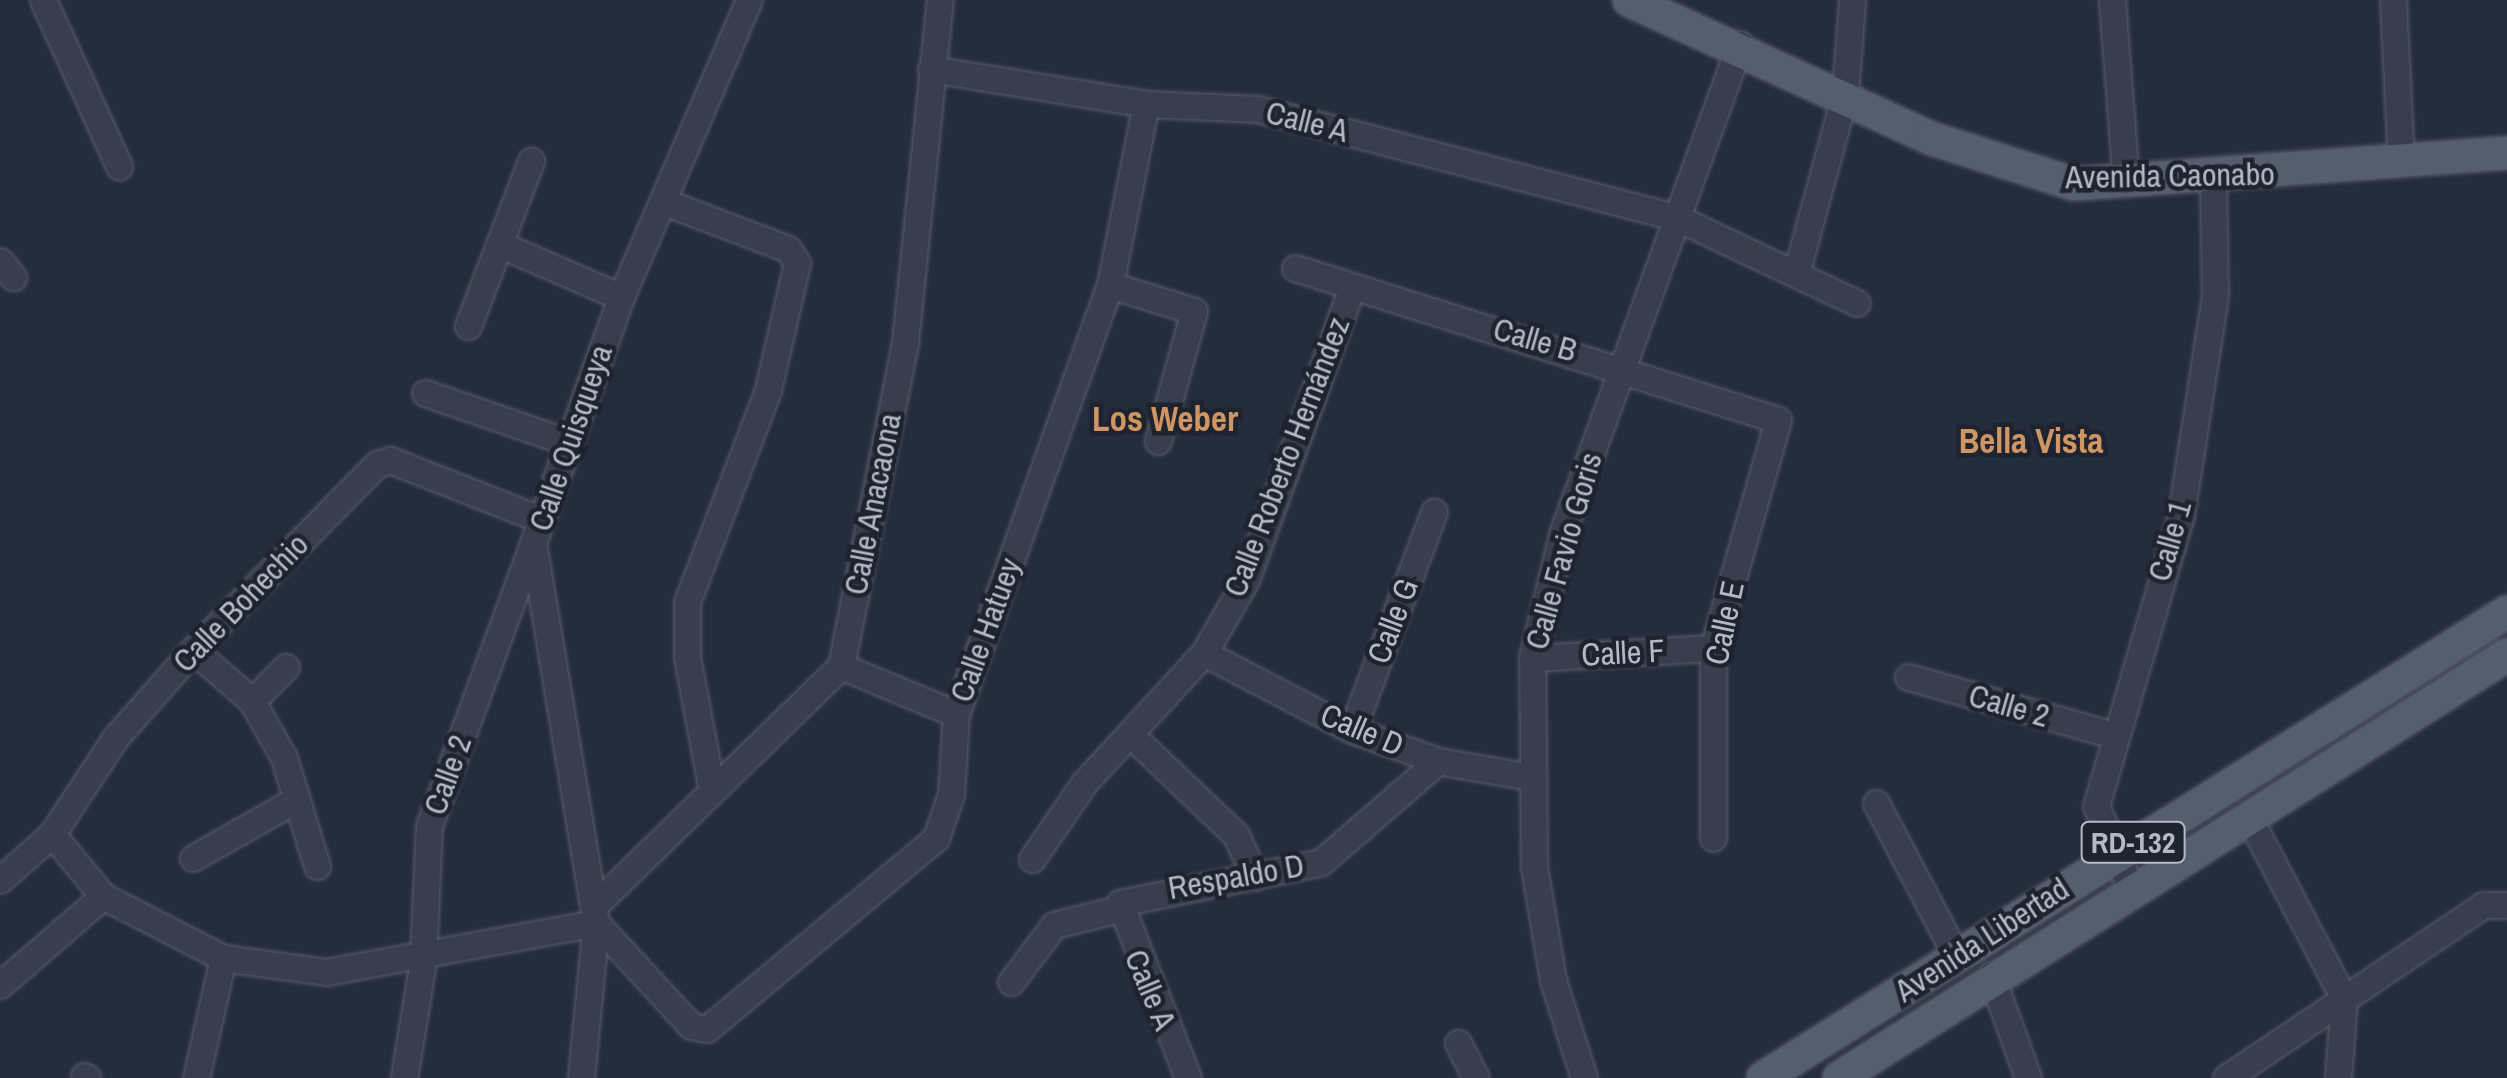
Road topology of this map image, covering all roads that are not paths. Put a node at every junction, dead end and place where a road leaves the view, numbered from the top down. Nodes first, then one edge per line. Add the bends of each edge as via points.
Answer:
1 (43, 0) edge
2 (749, 0) edge
3 (940, 0) edge
4 (1629, 0) edge
5 (1852, 0) edge
6 (2112, 0) edge
7 (2393, 0) edge
8 (1740, 44) junction
9 (931, 69) junction
10 (1846, 94) junction
11 (1146, 104) junction
12 (2507, 153) edge
13 (532, 160) dead end
14 (2401, 162) junction
15 (118, 166) dead end
16 (2213, 180) junction
17 (2126, 183) junction
18 (667, 203) junction
19 (1675, 217) junction
20 (499, 244) junction
21 (1296, 268) dead end
22 (1796, 274) junction
23 (1110, 285) junction
24 (1352, 286) junction
25 (620, 298) junction
26 (1857, 303) dead end
27 (468, 326) dead end
28 (1623, 366) junction
29 (425, 393) dead end
30 (1774, 416) joint
31 (1158, 441) dead end
32 (567, 442) junction
33 (1434, 512) dead end
34 (536, 531) junction
35 (2507, 612) edge
36 (1713, 648) junction
37 (193, 650) junction
38 (1204, 653) junction
39 (2507, 655) edge
40 (1532, 658) junction
41 (841, 666) junction
42 (286, 668) dead end
43 (1908, 677) dead end
44 (252, 701) junction
45 (956, 714) junction
46 (1352, 730) junction
47 (2110, 734) junction
48 (1133, 737) junction
49 (1438, 761) junction
50 (1531, 778) junction
51 (712, 790) junction
52 (295, 800) junction
53 (1876, 803) dead end
54 (2247, 814) junction
55 (52, 834) junction
56 (1714, 838) dead end
57 (2110, 855) junction
58 (194, 858) dead end
59 (1032, 859) dead end
60 (317, 866) dead end
61 (1255, 877) junction
62 (0, 880) edge
63 (2132, 888) junction
64 (103, 896) junction
65 (1118, 906) junction
66 (2507, 906) edge
67 (595, 915) junction
68 (224, 958) junction
69 (1958, 959) junction
70 (422, 961) junction
71 (1991, 974) junction
72 (1011, 982) dead end
73 (0, 984) edge
74 (2344, 999) junction
75 (1458, 1042) dead end
76 (1858, 1073) edge
77 (196, 1078) edge
78 (404, 1078) edge
79 (581, 1078) edge
80 (1188, 1078) edge
81 (1476, 1078) edge
82 (1584, 1078) edge
83 (1763, 1078) edge
84 (2028, 1078) edge
85 (2226, 1078) edge
86 (2338, 1078) edge

1 - 15 street
2 - 18 street, Calle Quisqueya
3 - 9 street, Calle Anacaona
4 - 8 main road, Avenida Caonabo
5 - 10 street
6 - 17 street
7 - 14 street
8 - 10 main road, Avenida Caonabo
8 - 19 street, Calle Favio Goris
9 - 11 street, Calle A
9 - 41 street, Calle Anacaona via 904,343
10 - 17 main road, Avenida Caonabo via 2008,168 2074,184
10 - 22 street
11 - 19 street, Calle A via 1258,109
11 - 23 street, Calle Hatuey
12 - 14 main road, Avenida Caonabo
13 - 20 street
14 - 16 main road, Avenida Caonabo
16 - 17 main road, Avenida Caonabo
16 - 47 street, Calle 1 via 2215,296 2182,514
18 - 25 street, Calle Quisqueya
18 - 51 street via 797,257 768,390 687,602 687,657
19 - 22 street, Calle A
19 - 28 street, Calle Favio Goris
20 - 25 street
20 - 27 street
21 - 24 street, Calle B
22 - 26 street, Calle A
23 - 31 street via 1194,312
23 - 45 street, Calle Hatuey
24 - 28 street, Calle B
24 - 38 street, Calle Roberto Hernández via 1246,580
25 - 32 street, Calle Quisqueya
28 - 30 street, Calle B
28 - 40 street, Calle Favio Goris via 1563,531
29 - 32 street
30 - 36 street, Calle E
32 - 34 street, Calle Quisqueya
33 - 46 street, Calle G
34 - 37 street, Calle Bohechio via 384,460
34 - 67 street, Calle Quisqueya
34 - 70 street, Calle 2 via 428,826
35 - 57 main road, Avenida Libertad / RD-132
36 - 40 street, Calle F
36 - 56 street, Calle E
37 - 44 street
37 - 55 street, Calle Bohechio via 116,737
38 - 46 street, Calle D
38 - 48 street, Calle Roberto Hernández
39 - 54 main road, Avenida Libertad / RD-132
40 - 50 street, Calle Favio Goris
41 - 45 street
41 - 51 street
42 - 44 street
43 - 47 street, Calle 2
44 - 52 street
45 - 67 street, Calle Hatuey via 951,794 936,838 707,1028 691,1026
46 - 49 street, Calle D
47 - 57 street, Calle 1 via 2096,806
48 - 59 street, Calle Roberto Hernández via 1084,783
48 - 61 street via 1236,835
49 - 50 street, Calle D
49 - 61 street, Respaldo D via 1322,862
50 - 82 street, Calle Favio Goris via 1554,980
51 - 67 street
52 - 58 street
52 - 60 street
53 - 69 street
54 - 63 main road, Avenida Libertad / RD-132
54 - 74 street
55 - 62 street, Calle Bohechio
55 - 64 street
57 - 63 street, Calle 1
57 - 69 main road, Avenida Libertad / RD-132
61 - 65 street, Respaldo D
63 - 71 main road, Avenida Libertad / RD-132
64 - 68 street
64 - 73 street
65 - 72 street, Respaldo D via 1054,925
65 - 80 street, Calle A
66 - 74 street via 2483,905
67 - 70 street
67 - 79 street, Calle Quisqueya
68 - 70 street via 326,972
68 - 77 street
69 - 83 main road, Avenida Libertad / RD-132
70 - 78 street, Calle 2
71 - 76 main road, Avenida Libertad / RD-132
71 - 84 street
74 - 85 street
74 - 86 street
75 - 81 street

